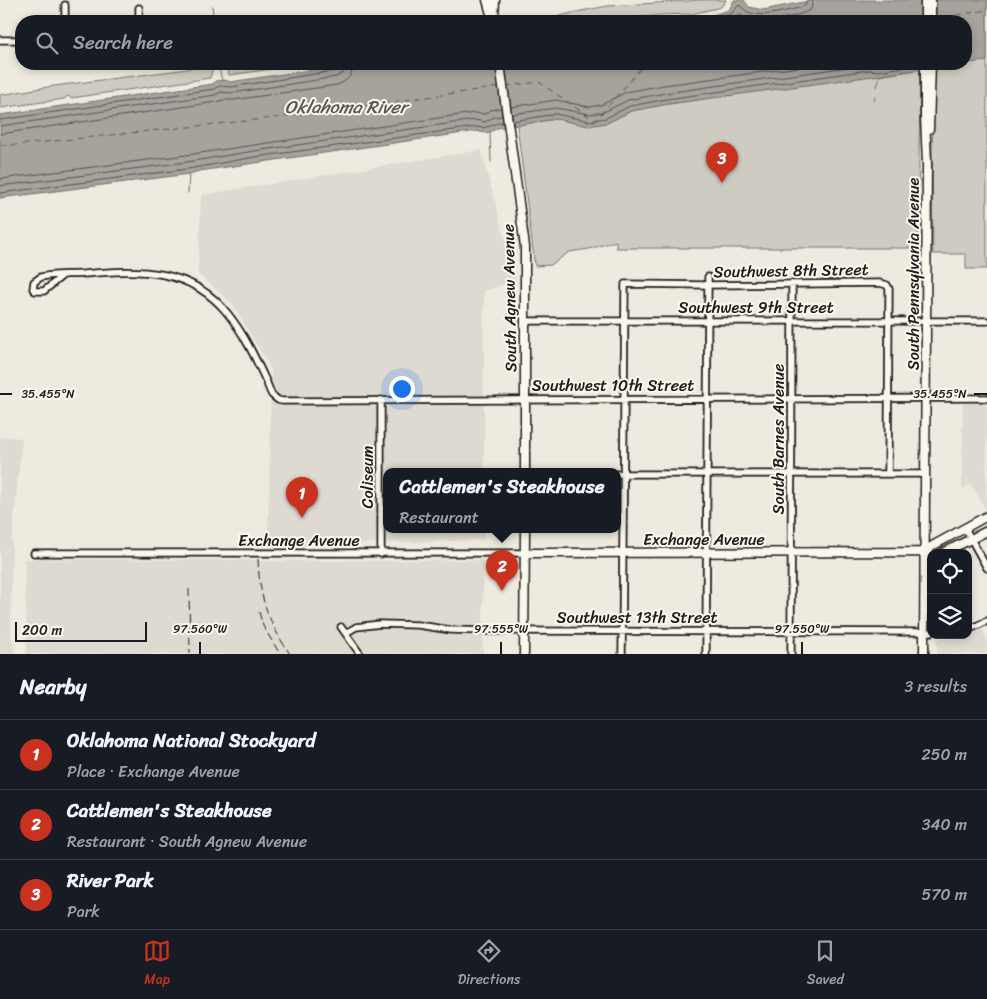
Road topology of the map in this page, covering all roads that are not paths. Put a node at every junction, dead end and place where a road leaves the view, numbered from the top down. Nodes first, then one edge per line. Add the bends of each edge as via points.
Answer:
1 (925, 0) edge
2 (931, 0) edge
3 (491, 2) edge
4 (64, 5) dead end
5 (139, 8) dead end
6 (65, 15) edge
7 (139, 15) edge
8 (493, 15) edge
9 (925, 15) edge
10 (931, 15) edge
11 (0, 40) edge
12 (15, 40) edge
13 (501, 70) edge
14 (925, 70) edge
15 (930, 70) edge
16 (927, 105) junction
17 (64, 275) junction
18 (708, 278) dead end
19 (792, 284) junction
20 (708, 285) junction
21 (525, 321) junction
22 (708, 321) junction
23 (793, 321) junction
24 (888, 321) junction
25 (926, 321) junction
26 (987, 321) edge
27 (624, 322) junction
28 (792, 398) junction
29 (889, 398) junction
30 (926, 398) junction
31 (987, 398) edge
32 (525, 399) junction
33 (624, 399) junction
34 (707, 399) junction
35 (381, 400) junction
36 (524, 468) edge
37 (620, 468) edge
38 (888, 473) junction
39 (621, 474) edge
40 (707, 474) junction
41 (792, 474) junction
42 (925, 474) junction
43 (621, 500) edge
44 (987, 516) edge
45 (966, 528) junction
46 (987, 532) edge
47 (524, 533) edge
48 (972, 540) junction
49 (930, 549) edge
50 (954, 549) edge
51 (34, 552) dead end
52 (623, 552) junction
53 (706, 552) junction
54 (791, 552) junction
55 (524, 553) junction
56 (927, 553) edge
57 (381, 554) junction
58 (987, 568) edge
59 (987, 621) edge
60 (341, 627) dead end
61 (972, 628) edge
62 (524, 631) junction
63 (622, 631) junction
64 (706, 631) junction
65 (791, 631) junction
66 (927, 632) edge
67 (346, 633) junction
68 (360, 654) edge
69 (524, 654) edge
70 (622, 654) edge
71 (706, 654) edge
72 (790, 654) edge
73 (924, 654) edge

1 - 9 main road
2 - 10 main road
3 - 8 main road
4 - 6 street
5 - 7 street
11 - 12 street
13 - 21 main road, South Agnew Avenue via 525,247
14 - 16 main road, South Pennsylvania Avenue
15 - 16 main road, South Pennsylvania Avenue
16 - 25 main road, South Pennsylvania Avenue
17 - 17 street, Southwest 10th Street via 37,279 33,289 44,292
17 - 35 street, Southwest 10th Street via 139,271 182,280 206,293 227,313 252,351 274,398
18 - 20 street
19 - 20 street, Southwest 8th Street
19 - 23 street, South Barnes Avenue
19 - 24 street, Southwest 8th Street via 884,283 889,289
20 - 22 street
20 - 27 street, Southwest 8th Street via 625,284
21 - 27 street, Southwest 9th Street
21 - 32 main road, South Agnew Avenue
22 - 23 street, Southwest 9th Street
22 - 27 street, Southwest 9th Street
22 - 34 street
23 - 24 street, Southwest 9th Street
23 - 28 street, South Barnes Avenue
24 - 25 street, Southwest 9th Street
24 - 29 street, Southwest 8th Street
25 - 26 street, Southwest 9th Street
25 - 30 main road, South Pennsylvania Avenue
27 - 33 street
28 - 29 street, Southwest 10th Street
28 - 34 street, Southwest 10th Street
28 - 41 street, South Barnes Avenue
29 - 30 street, Southwest 10th Street
29 - 38 street, Southwest 8th Street
30 - 31 street, Southwest 10th Street
30 - 42 main road, South Pennsylvania Avenue
32 - 33 street, Southwest 10th Street
32 - 35 street, Southwest 10th Street
32 - 36 main road, South Agnew Avenue
33 - 34 street, Southwest 10th Street
33 - 37 street
34 - 40 street
35 - 57 street, Coliseum
38 - 41 street
38 - 42 street
39 - 40 street
40 - 41 street
40 - 53 street
41 - 54 street, South Barnes Avenue
42 - 56 main road, South Pennsylvania Avenue
43 - 52 street
44 - 45 main road
45 - 48 street
45 - 49 main road
46 - 48 main road
47 - 55 main road
48 - 50 main road
48 - 58 street
51 - 57 street, Exchange Avenue
52 - 53 main road, Exchange Avenue
52 - 55 main road, Exchange Avenue
52 - 63 street
53 - 54 main road, Exchange Avenue
53 - 64 street
54 - 56 main road, Exchange Avenue
54 - 65 street, South Barnes Avenue
55 - 57 street, Exchange Avenue
55 - 62 main road
59 - 61 street
60 - 67 street
62 - 63 street, Southwest 13th Street
62 - 67 street, Southwest 13th Street via 380,624 356,627
62 - 69 main road
63 - 64 street, Southwest 13th Street
63 - 70 street
64 - 65 street, Southwest 13th Street
64 - 71 street
65 - 66 street, Southwest 13th Street
65 - 72 street, South Barnes Avenue
66 - 73 main road, South Pennsylvania Avenue
67 - 68 street

